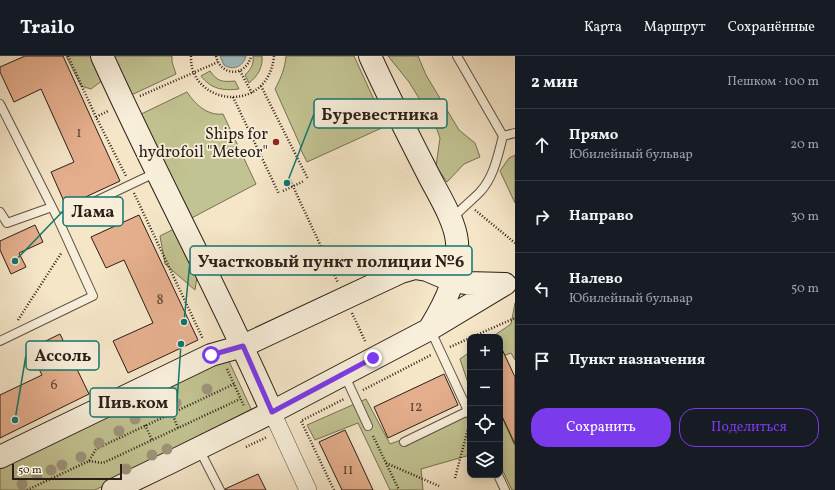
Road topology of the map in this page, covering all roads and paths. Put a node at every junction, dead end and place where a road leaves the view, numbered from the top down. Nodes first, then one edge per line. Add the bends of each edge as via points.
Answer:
1 (68, 56) edge
2 (102, 56) edge
3 (191, 56) edge
4 (216, 56) edge
5 (251, 56) edge
6 (274, 56) edge
7 (370, 56) edge
8 (458, 56) edge
9 (218, 62) junction
10 (240, 71) junction
11 (194, 72) junction
12 (262, 86) junction
13 (252, 93) junction
14 (233, 97) junction
15 (124, 103) junction
16 (0, 104) edge
17 (96, 117) junction
18 (515, 133) edge
19 (503, 136) junction
20 (158, 172) junction
21 (308, 179) dead end
22 (290, 180) dead end
23 (304, 181) dead end
24 (130, 185) junction
25 (293, 187) junction
26 (283, 192) dead end
27 (279, 194) dead end
28 (52, 207) junction
29 (0, 212) edge
30 (58, 219) junction
31 (451, 220) junction
32 (2, 224) edge
33 (68, 241) junction
34 (453, 280) junction
35 (510, 281) edge
36 (340, 289) dead end
37 (350, 309) dead end
38 (515, 318) edge
39 (430, 329) junction
40 (478, 334) edge
41 (3, 339) edge
42 (467, 339) edge
43 (204, 341) dead end
44 (365, 342) dead end
45 (243, 346) junction
46 (440, 351) junction
47 (224, 364) dead end
48 (344, 373) junction
49 (381, 373) dead end
50 (384, 380) junction
51 (234, 384) junction
52 (354, 394) junction
53 (240, 399) junction
54 (467, 409) edge
55 (246, 411) dead end
56 (172, 413) junction
57 (467, 414) edge
58 (281, 415) junction
59 (145, 425) junction
60 (368, 426) joint
61 (178, 428) junction
62 (467, 432) edge
63 (152, 440) junction
64 (404, 442) dead end
65 (199, 449) junction
66 (0, 457) edge
67 (89, 461) junction
68 (386, 463) junction
69 (456, 478) dead end
70 (499, 478) edge
71 (439, 486) dead end
72 (27, 490) edge
73 (113, 490) edge
74 (220, 490) edge
75 (308, 490) edge
76 (334, 490) edge
77 (399, 490) edge
78 (505, 490) edge

1 - 17 path
2 - 15 street
3 - 11 path
4 - 9 path
5 - 10 path
6 - 12 path via 273,66
7 - 31 street
8 - 19 lane
9 - 10 path via 225,70
9 - 11 path
10 - 13 path
11 - 14 path via 206,88 216,94
11 - 15 path
12 - 13 path
12 - 21 path
13 - 14 path
14 - 27 path
15 - 17 path
15 - 20 street
16 - 28 lane
17 - 24 path
18 - 19 lane
19 - 31 lane via 493,172 481,191
20 - 24 lane
20 - 45 street
22 - 25 path
23 - 25 path
24 - 30 lane
24 - 43 path
25 - 26 path
25 - 36 path
28 - 30 lane
28 - 32 lane
29 - 32 lane
30 - 33 lane
31 - 34 street via 457,240
33 - 41 path
33 - 41 lane via 93,296
34 - 35 street via 467,283
34 - 39 street
34 - 45 street via 415,268 401,272
35 - 39 street
37 - 44 path
38 - 40 path
39 - 46 lane
39 - 48 street
42 - 46 path
45 - 58 street
45 - 66 street via 211,355
46 - 50 path
46 - 54 lane
47 - 51 path
48 - 52 lane
48 - 58 street
49 - 50 path
50 - 52 path
51 - 53 path
51 - 56 path
52 - 60 lane
52 - 76 path via 301,420
53 - 55 path
53 - 61 path
56 - 59 path
56 - 61 path
57 - 64 lane
58 - 65 street
58 - 75 street
59 - 63 path
59 - 67 path via 96,449
60 - 68 path
61 - 63 path
62 - 69 path
63 - 67 path via 103,463
65 - 73 street
65 - 74 lane
67 - 72 path
68 - 71 path
68 - 77 path
70 - 78 lane

